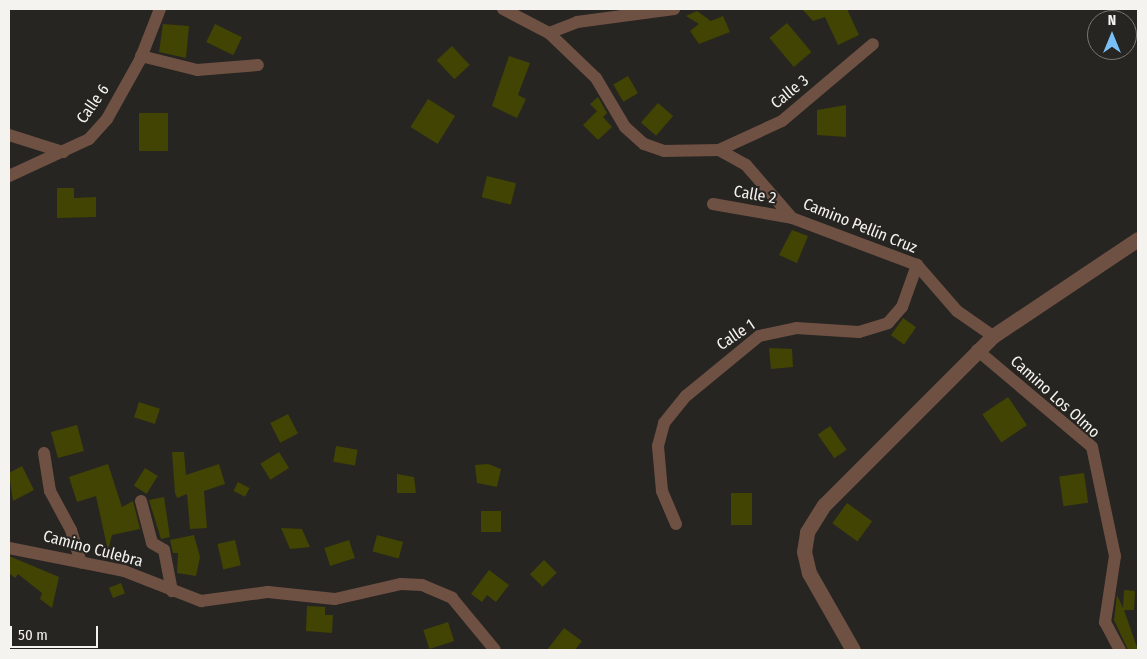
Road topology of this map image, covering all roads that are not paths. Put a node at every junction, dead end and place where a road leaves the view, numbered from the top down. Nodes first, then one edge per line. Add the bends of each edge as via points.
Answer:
1 (160, 9) edge
2 (503, 9) edge
3 (674, 9) edge
4 (549, 33) junction
5 (873, 44) dead end
6 (141, 56) junction
7 (258, 65) dead end
8 (9, 135) edge
9 (718, 150) junction
10 (63, 152) junction
11 (9, 176) edge
12 (713, 204) dead end
13 (792, 218) junction
14 (1138, 239) edge
15 (917, 265) junction
16 (993, 336) junction
17 (977, 350) junction
18 (44, 453) dead end
19 (141, 501) dead end
20 (676, 524) dead end
21 (9, 548) edge
22 (80, 562) junction
23 (172, 591) junction
24 (495, 650) edge
25 (853, 650) edge
26 (1120, 650) edge

1 - 6 street, Calle 6
2 - 4 street, Camino Pellín Cruz
3 - 4 street via 577,22
4 - 9 street, Camino Pellín Cruz via 596,78 625,126 644,144 664,151
5 - 9 street, Calle 3 via 782,121
6 - 7 street via 196,70
6 - 10 street, Calle 6 via 107,119 89,138
8 - 10 street
9 - 13 street, Camino Pellín Cruz via 746,165
10 - 11 street, Calle 6
12 - 13 street, Calle 2
13 - 15 street, Camino Pellín Cruz
14 - 16 street
15 - 16 street, Camino Pellín Cruz via 957,311
15 - 20 street, Calle 1 via 902,307 888,323 859,332 796,328 759,336 686,396 664,423 658,446 662,491
16 - 17 street
17 - 25 street via 824,505 807,532 804,552 809,573
17 - 26 street, Camino Los Olmo via 1092,447 1115,556 1105,622
18 - 22 street via 50,490 71,530
19 - 23 street via 152,543 164,550
21 - 22 street, Camino Culebra
22 - 23 street, Camino Culebra via 124,571
23 - 24 street, Camino Culebra via 201,601 268,592 335,599 401,584 422,585 452,598

